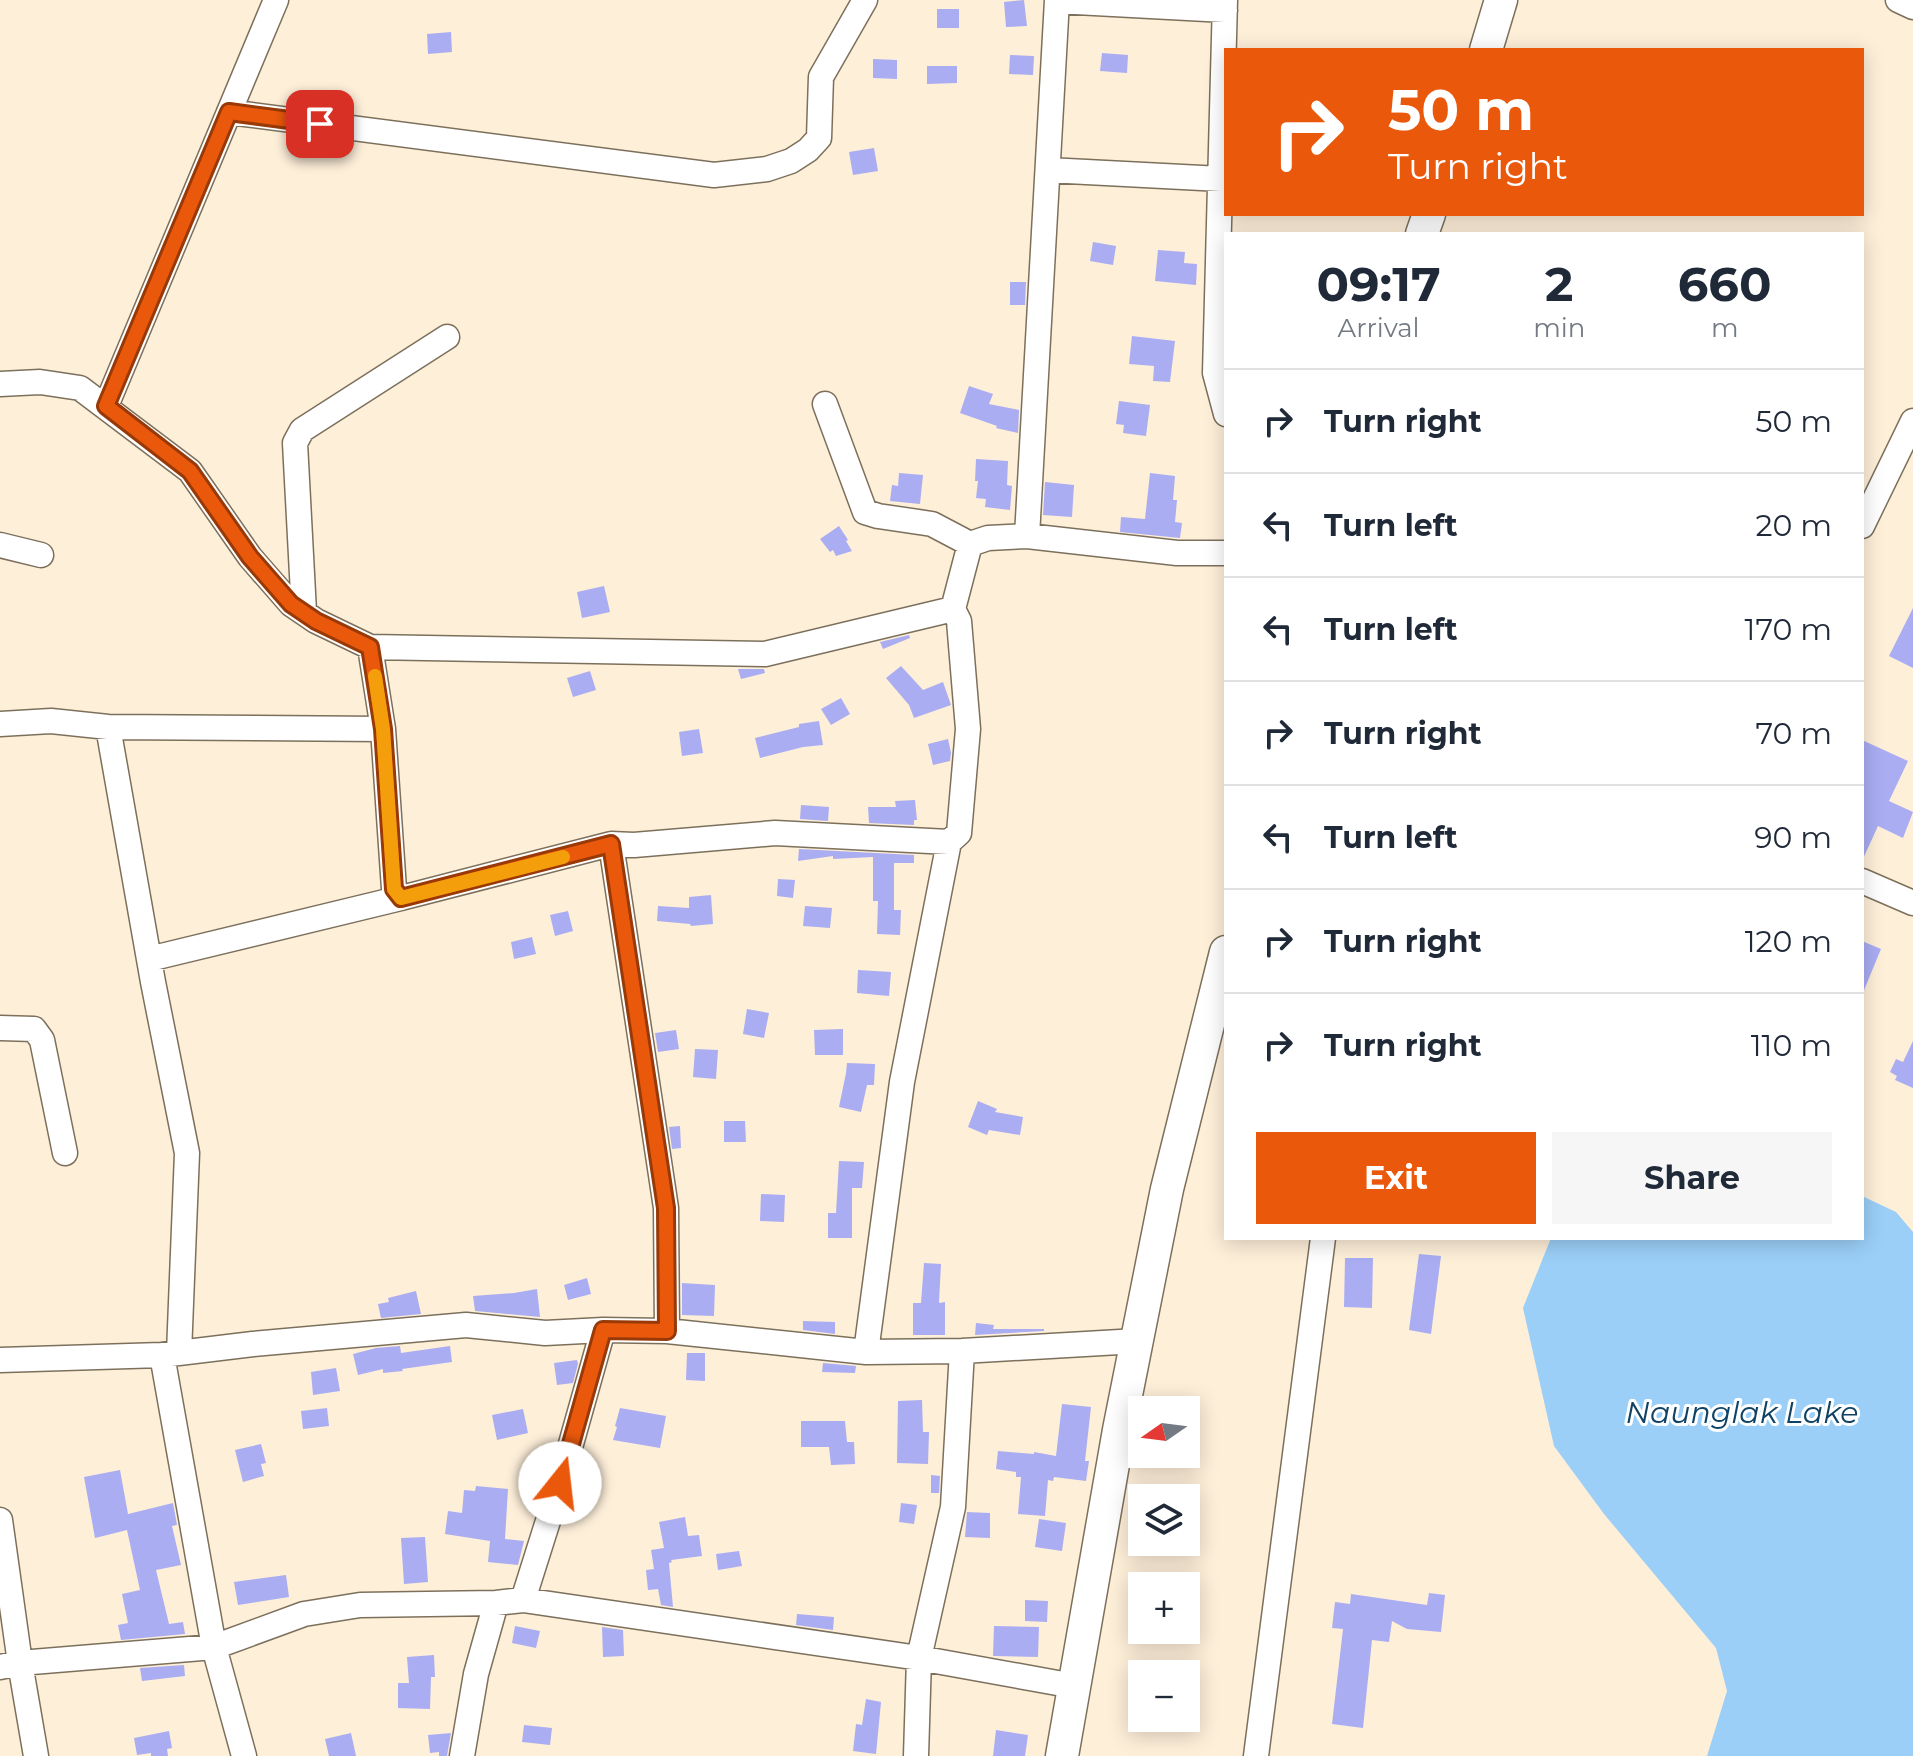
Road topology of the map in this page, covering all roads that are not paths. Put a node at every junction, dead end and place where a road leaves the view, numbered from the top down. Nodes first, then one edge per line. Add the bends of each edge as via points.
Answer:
1 (276, 0) edge
2 (865, 0) edge
3 (1057, 0) edge
4 (1501, 0) edge
5 (1898, 0) edge
6 (1225, 5) edge
7 (1913, 7) edge
8 (1224, 48) edge
9 (1224, 48) edge
10 (1487, 48) edge
11 (229, 112) junction
12 (1048, 170) junction
13 (1221, 179) junction
14 (447, 337) dead end
15 (0, 384) edge
16 (825, 404) dead end
17 (106, 406) junction
18 (1224, 407) edge
19 (1913, 421) edge
20 (1864, 522) edge
21 (1027, 536) junction
22 (970, 544) junction
23 (0, 545) edge
24 (1224, 553) edge
25 (41, 555) dead end
26 (953, 609) junction
27 (304, 612) junction
28 (370, 647) junction
29 (0, 724) edge
30 (108, 727) junction
31 (383, 729) junction
32 (949, 842) junction
33 (611, 844) junction
34 (1864, 882) edge
35 (401, 898) junction
36 (1913, 903) edge
37 (149, 959) junction
38 (1224, 960) edge
39 (0, 1028) edge
40 (65, 1153) dead end
41 (1323, 1240) edge
42 (603, 1330) junction
43 (667, 1331) junction
44 (1137, 1341) junction
45 (962, 1351) junction
46 (866, 1352) junction
47 (170, 1354) junction
48 (0, 1360) edge
49 (0, 1520) edge
50 (523, 1600) junction
51 (496, 1603) junction
52 (214, 1647) junction
53 (919, 1658) junction
54 (10, 1665) edge
55 (1074, 1686) junction
56 (36, 1756) edge
57 (244, 1756) edge
58 (462, 1756) edge
59 (916, 1756) edge
60 (1062, 1756) edge
61 (1256, 1756) edge

1 - 11 street
2 - 11 street via 821,77 819,138 791,161 767,169 714,175
3 - 6 street
3 - 12 street
4 - 10 main road
5 - 7 street
6 - 8 street
9 - 13 street
11 - 17 street
12 - 13 street
12 - 21 street
13 - 18 street via 1215,373
14 - 27 street via 302,430 295,443
15 - 17 street via 80,388
16 - 22 street via 865,512 932,524
17 - 27 street via 190,471 250,557
19 - 20 street
21 - 22 street
21 - 24 street via 1177,553
22 - 26 street
23 - 25 street
26 - 28 street via 765,654
26 - 32 street via 959,621 968,729 959,833
27 - 28 street
28 - 31 street
29 - 30 street via 51,721
30 - 31 street
30 - 37 street
31 - 35 street via 394,889
32 - 33 street via 775,833
32 - 46 street via 902,1082
33 - 35 street
33 - 43 street via 666,1208
34 - 36 street
35 - 37 street
37 - 47 street via 187,1153
38 - 44 main road via 1167,1189
39 - 40 street via 34,1029 42,1040
41 - 61 street
42 - 43 street
42 - 47 street via 545,1333 466,1325
42 - 50 street
43 - 46 street
44 - 45 street
44 - 55 main road
45 - 46 street
45 - 53 street via 953,1507
47 - 48 street
47 - 52 street
49 - 54 street
50 - 51 street
50 - 53 street
51 - 52 street via 360,1605 304,1614
51 - 58 street via 476,1674
52 - 54 street
52 - 57 street
53 - 55 street
53 - 59 street
54 - 56 street
55 - 60 main road

